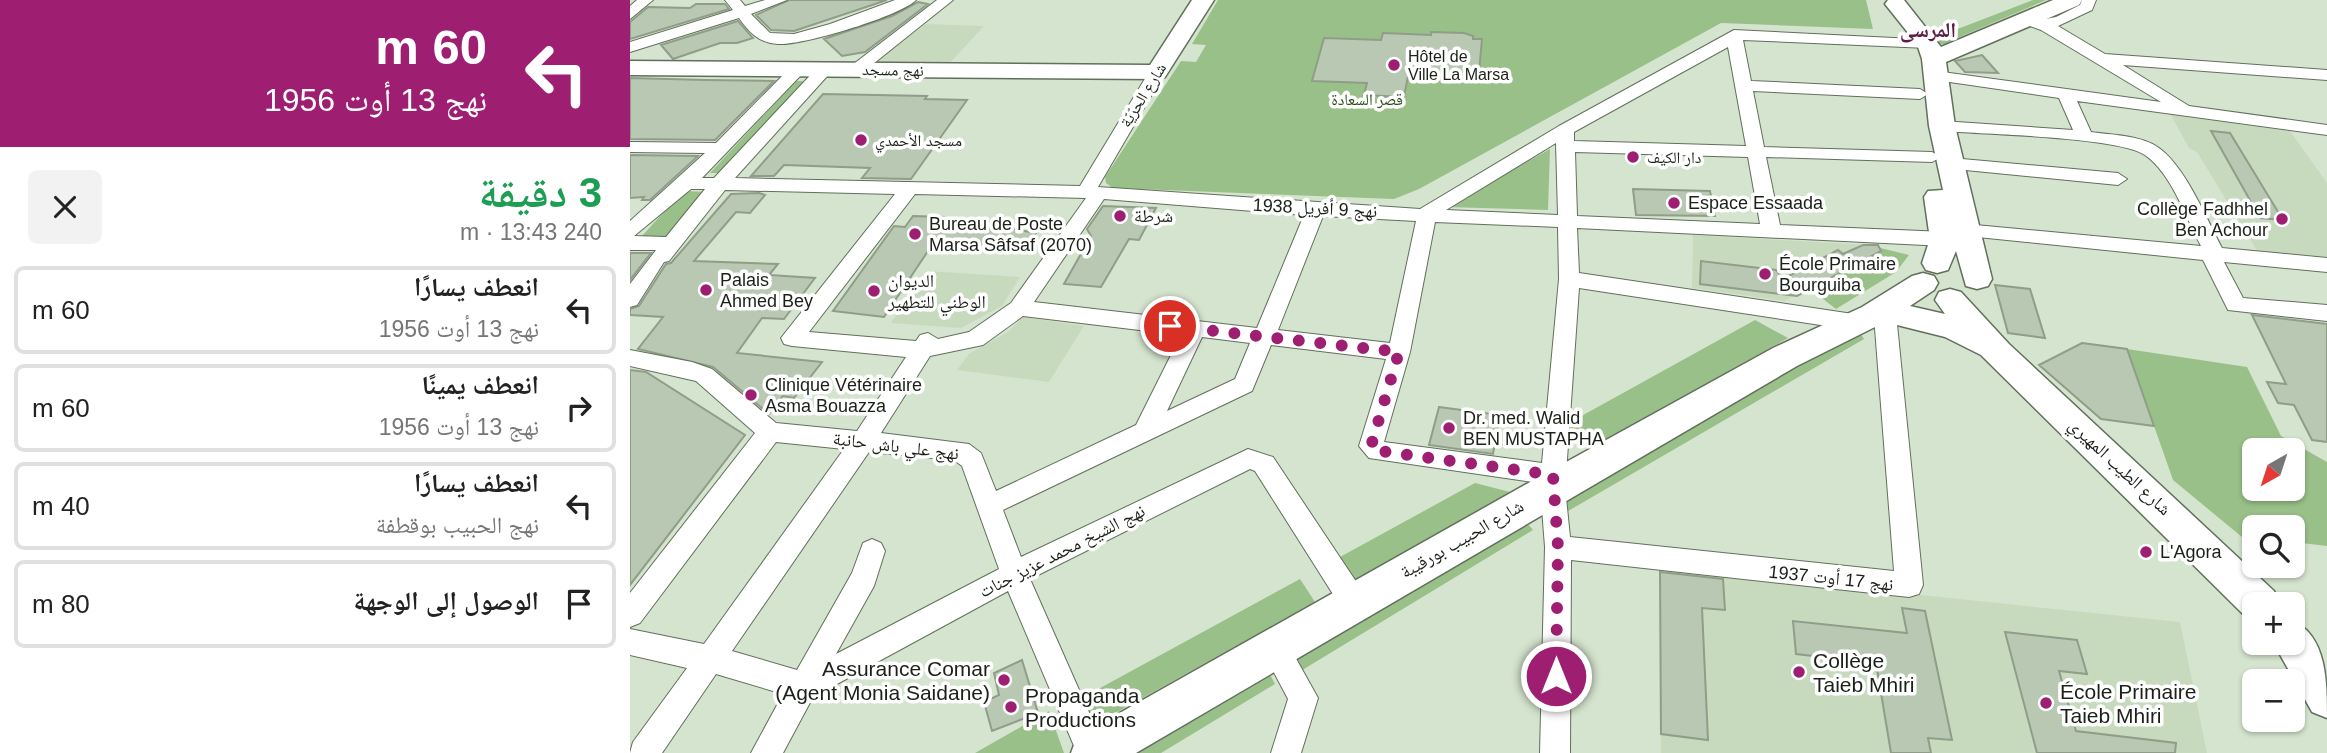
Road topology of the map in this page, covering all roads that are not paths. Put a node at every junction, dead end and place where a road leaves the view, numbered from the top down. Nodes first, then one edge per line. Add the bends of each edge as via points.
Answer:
1 (646, 0) edge
2 (732, 0) edge
3 (780, 0) edge
4 (909, 0) edge
5 (946, 0) edge
6 (1203, 0) edge
7 (2071, 0) edge
8 (2089, 0) edge
9 (1895, 2) edge
10 (2022, 11) edge
11 (744, 12) junction
12 (630, 13) edge
13 (2046, 26) junction
14 (1734, 36) junction
15 (634, 45) edge
16 (1924, 57) junction
17 (2106, 59) junction
18 (630, 68) edge
19 (659, 69) junction
20 (798, 69) junction
21 (857, 69) junction
22 (824, 70) junction
23 (1157, 72) junction
24 (2327, 75) edge
25 (1743, 86) junction
26 (2065, 93) junction
27 (2187, 110) junction
28 (1942, 126) junction
29 (2327, 130) edge
30 (1565, 138) junction
31 (2085, 138) junction
32 (630, 147) edge
33 (721, 148) junction
34 (1755, 150) junction
35 (1941, 160) junction
36 (2118, 179) dead end
37 (720, 182) junction
38 (686, 183) junction
39 (911, 186) junction
40 (1093, 192) junction
41 (1316, 210) junction
42 (1427, 213) junction
43 (1567, 223) junction
44 (1771, 231) junction
45 (630, 232) edge
46 (630, 243) edge
47 (662, 255) junction
48 (2213, 255) junction
49 (2327, 265) edge
50 (1952, 274) junction
51 (1569, 279) junction
52 (630, 300) edge
53 (1019, 308) junction
54 (2327, 313) edge
55 (1877, 315) junction
56 (1195, 329) junction
57 (1265, 337) junction
58 (935, 344) junction
59 (1399, 352) junction
60 (1998, 352) junction
61 (630, 358) edge
62 (2038, 391) junction
63 (770, 432) junction
64 (1144, 434) junction
65 (863, 441) junction
66 (1552, 482) junction
67 (990, 505) junction
68 (1558, 547) junction
69 (872, 551) dead end
70 (1014, 573) junction
71 (2247, 592) edge
72 (1353, 601) junction
73 (630, 614) edge
74 (630, 642) edge
75 (1273, 646) junction
76 (2302, 655) edge
77 (710, 659) junction
78 (805, 686) junction
79 (2327, 697) edge
80 (644, 753) edge
81 (765, 753) edge
82 (1092, 753) edge
83 (1286, 753) edge
84 (1555, 753) edge

1 - 12 street
2 - 11 street
3 - 11 street
4 - 11 street via 804,37 782,40 764,36
5 - 21 street
6 - 23 main road, شارع الحرّيّة
7 - 10 main road
8 - 13 street via 2085,8
9 - 16 main road
10 - 13 street
10 - 16 main road
11 - 15 street
13 - 17 street
14 - 16 street
14 - 25 street
14 - 30 street
15 - 19 street
16 - 25 street
16 - 26 street
16 - 28 main road
16 - 35 main road
17 - 24 street
17 - 27 street
18 - 19 main road, نهج مسجد
19 - 20 main road, نهج مسجد
20 - 22 main road, نهج مسجد
20 - 33 street
21 - 22 main road, نهج مسجد
21 - 23 main road, نهج مسجد
22 - 37 street
23 - 40 street, شارع الحرّيّة
25 - 34 street
26 - 27 street
26 - 31 street
27 - 29 street
28 - 31 street
28 - 35 main road
30 - 34 street
30 - 42 street
30 - 43 street
31 - 48 street via 2151,150 2164,164
32 - 33 street
33 - 38 street
34 - 35 street
34 - 44 street
35 - 36 street
35 - 50 main road
37 - 38 street, نهج 9 أفريل 1938
37 - 39 street, نهج 9 أفريل 1938
37 - 47 street
38 - 45 street
39 - 40 street, نهج 9 أفريل 1938
39 - 58 street via 792,335 794,340
40 - 41 street, نهج 9 أفريل 1938
40 - 53 street, شارع الحرّيّة
41 - 42 street, نهج 9 أفريل 1938
41 - 57 street
42 - 43 street, نهج 9 أفريل 1938
42 - 59 street
43 - 44 street, نهج 9 أفريل 1938
43 - 51 street
44 - 50 street, نهج 9 أفريل 1938
46 - 47 street
47 - 52 street
48 - 49 street, نهج 9 أفريل 1938
48 - 50 street, نهج 9 أفريل 1938
48 - 54 street via 2236,305
50 - 55 main road, شارع الحبيب بورقيبة
50 - 60 main road, شارع الطيب المهيري
50 - 62 main road, شارع الطيب المهيري
51 - 55 street
51 - 66 street
53 - 56 street
53 - 58 street via 975,339
55 - 60 main road via 1954,328
55 - 66 main road, شارع الحبيب بورقيبة
55 - 68 street, نهج 17 أوت 1937 via 1909,585
56 - 57 street
56 - 64 street
57 - 59 street
57 - 64 street via 1240,389
58 - 65 street
59 - 66 street via 1373,450
60 - 62 main road, شارع الطيب المهيري
61 - 63 street via 704,375
62 - 71 main road, شارع الطيب المهيري
63 - 65 street, نهج علي باش حانبة
63 - 73 street
64 - 67 street
65 - 67 street, نهج علي باش حانبة via 960,451 972,460
65 - 77 street
66 - 68 street
66 - 72 main road, شارع الحبيب بورقيبة
67 - 70 street, نهج علي باش حانبة
68 - 84 street
69 - 78 street via 864,577
70 - 72 street, نهج الشيخ محمد عزيز جنات via 1248,459 1264,464
70 - 78 street, نهج الشيخ محمد عزيز جنات
70 - 82 street, نهج علي باش حانبة
72 - 75 main road, شارع الحبيب بورقيبة
74 - 77 street
75 - 82 main road, شارع الحبيب بورقيبة
75 - 83 street via 1303,698
76 - 79 main road
77 - 78 street
77 - 80 street
78 - 81 street

